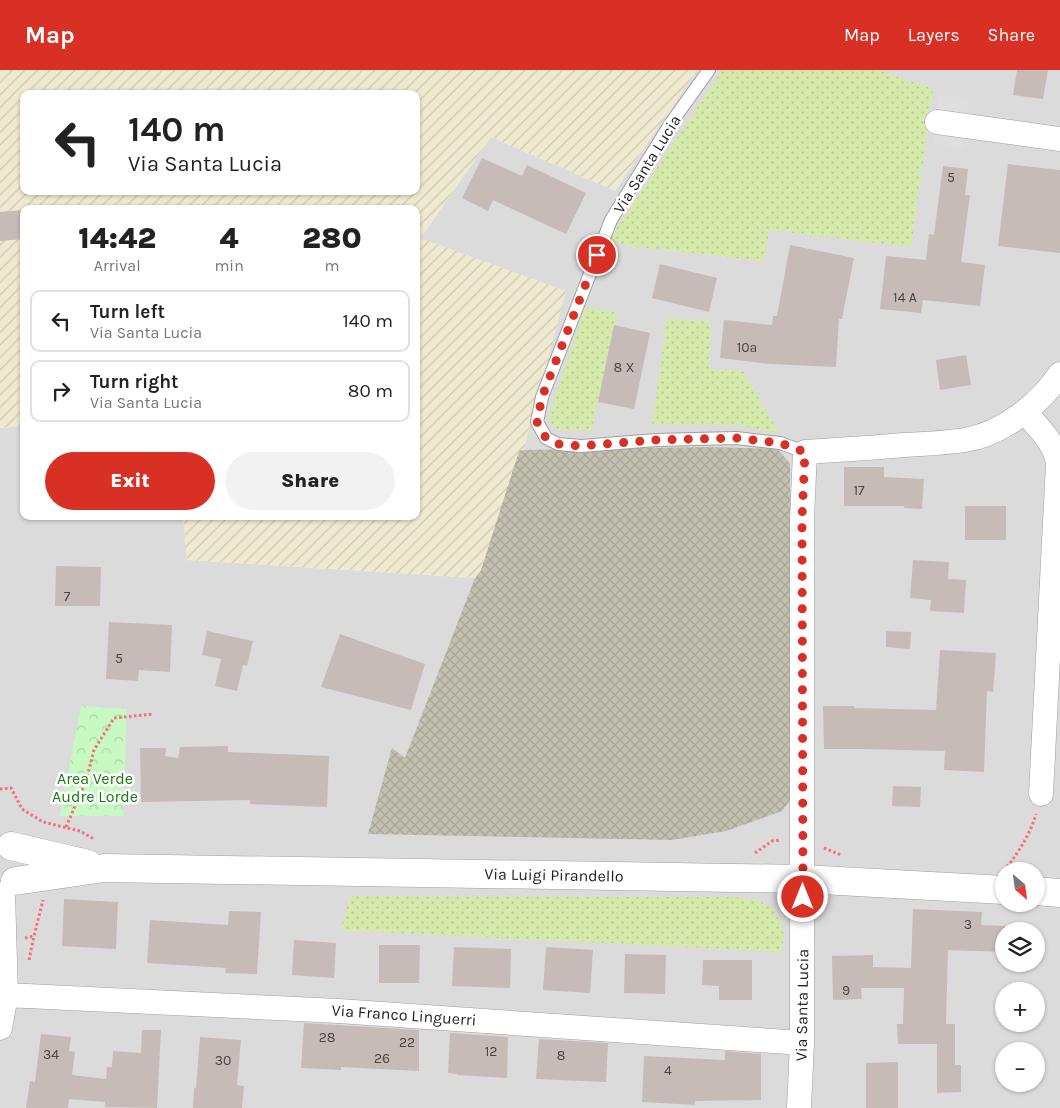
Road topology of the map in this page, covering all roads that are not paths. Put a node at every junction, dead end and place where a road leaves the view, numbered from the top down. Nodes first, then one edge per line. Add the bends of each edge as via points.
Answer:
1 (710, 70) edge
2 (937, 122) dead end
3 (1060, 139) edge
4 (1060, 374) edge
5 (1025, 412) junction
6 (805, 452) junction
7 (1041, 794) dead end
8 (5, 843) edge
9 (104, 868) junction
10 (803, 879) junction
11 (995, 880) edge
12 (6, 890) edge
13 (1045, 892) edge
14 (1060, 893) edge
15 (4, 976) edge
16 (0, 1028) edge
17 (802, 1042) junction
18 (799, 1108) edge

1 - 6 lane, Via Santa Lucia via 671,123 611,220 542,397 537,422 546,438 558,444 580,446 736,438 780,443
2 - 3 street
4 - 5 street, Via Santa Lucia
5 - 6 street, Via Santa Lucia via 986,434 966,440
5 - 7 street via 1052,447 1058,464
6 - 10 street, Via Santa Lucia via 802,518
8 - 9 street, Via Luigi Pirandello
8 - 12 street, Via Luigi Pirandello via 16,854 18,863 18,872
9 - 10 street, Via Luigi Pirandello
9 - 12 street, Via Luigi Pirandello
10 - 11 street, Via Luigi Pirandello
10 - 17 street, Via Santa Lucia
12 - 15 street
13 - 14 street
15 - 16 street
15 - 17 street, Via Franco Linguerri via 339,1011
17 - 18 street, Via Santa Lucia

